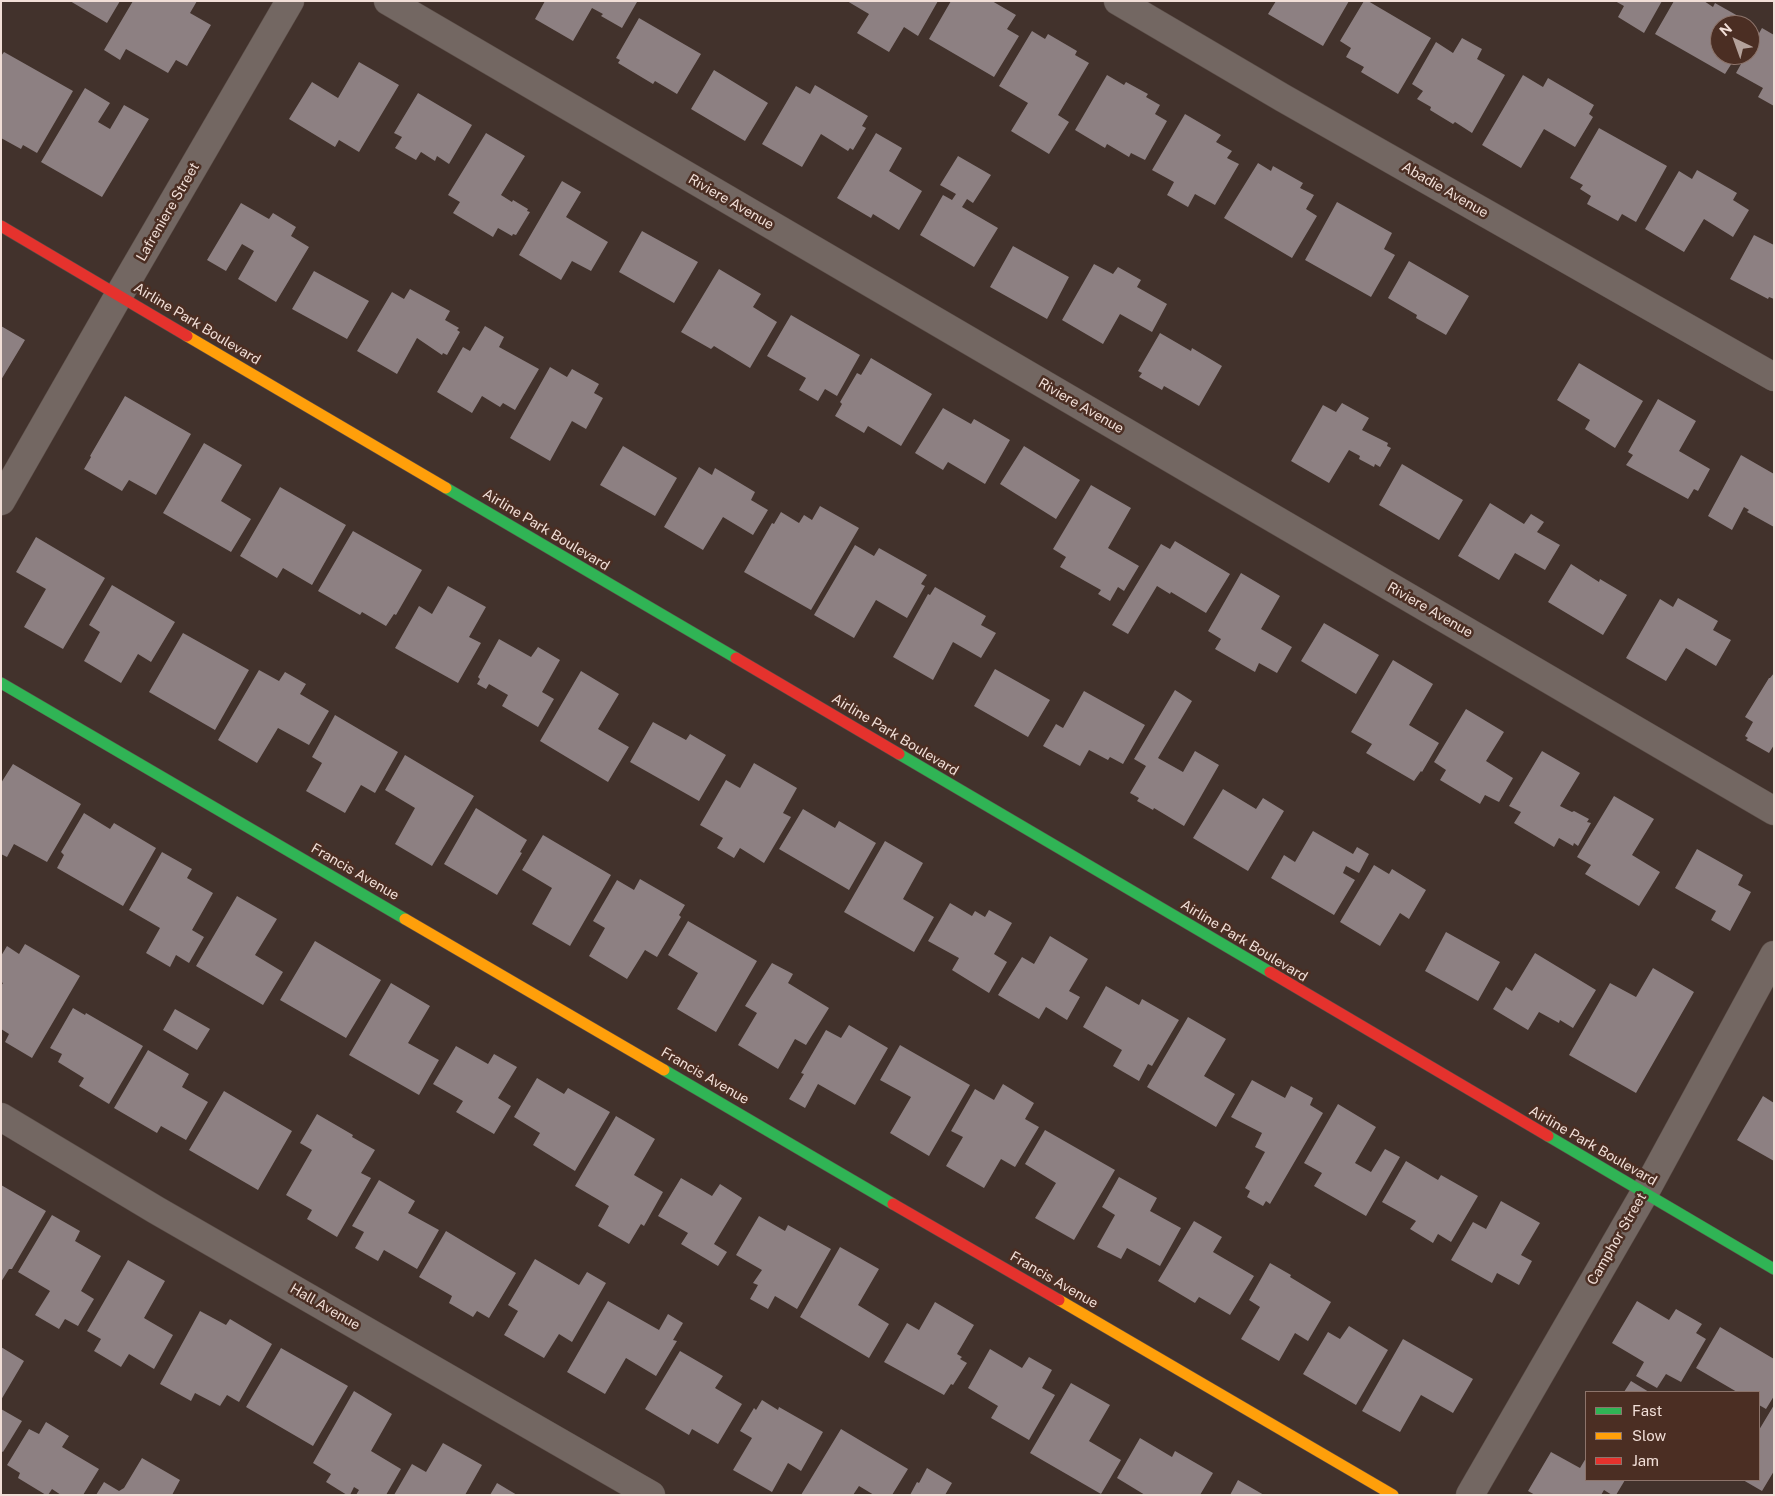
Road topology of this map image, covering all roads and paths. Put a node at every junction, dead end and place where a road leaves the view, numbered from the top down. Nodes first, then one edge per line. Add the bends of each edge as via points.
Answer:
1 (290, 1) edge
2 (388, 1) edge
3 (1118, 1) edge
4 (1, 226) edge
5 (119, 295) junction
6 (1774, 377) edge
7 (1, 500) edge
8 (1, 683) edge
9 (1774, 810) edge
10 (1774, 955) edge
11 (1, 1117) edge
12 (1644, 1194) junction
13 (1774, 1269) edge
14 (651, 1495) edge
15 (1393, 1495) edge
16 (1470, 1495) edge

1 - 5 street, Lafreniere Street
2 - 9 street, Riviere Avenue
3 - 6 street, Abadie Avenue
4 - 5 street, Airline Park Boulevard
5 - 7 street, Lafreniere Street
5 - 12 street, Airline Park Boulevard
8 - 15 street, Francis Avenue
10 - 12 street, Camphor Street
11 - 14 street, Hall Avenue
12 - 13 street, Airline Park Boulevard
12 - 16 street, Camphor Street

